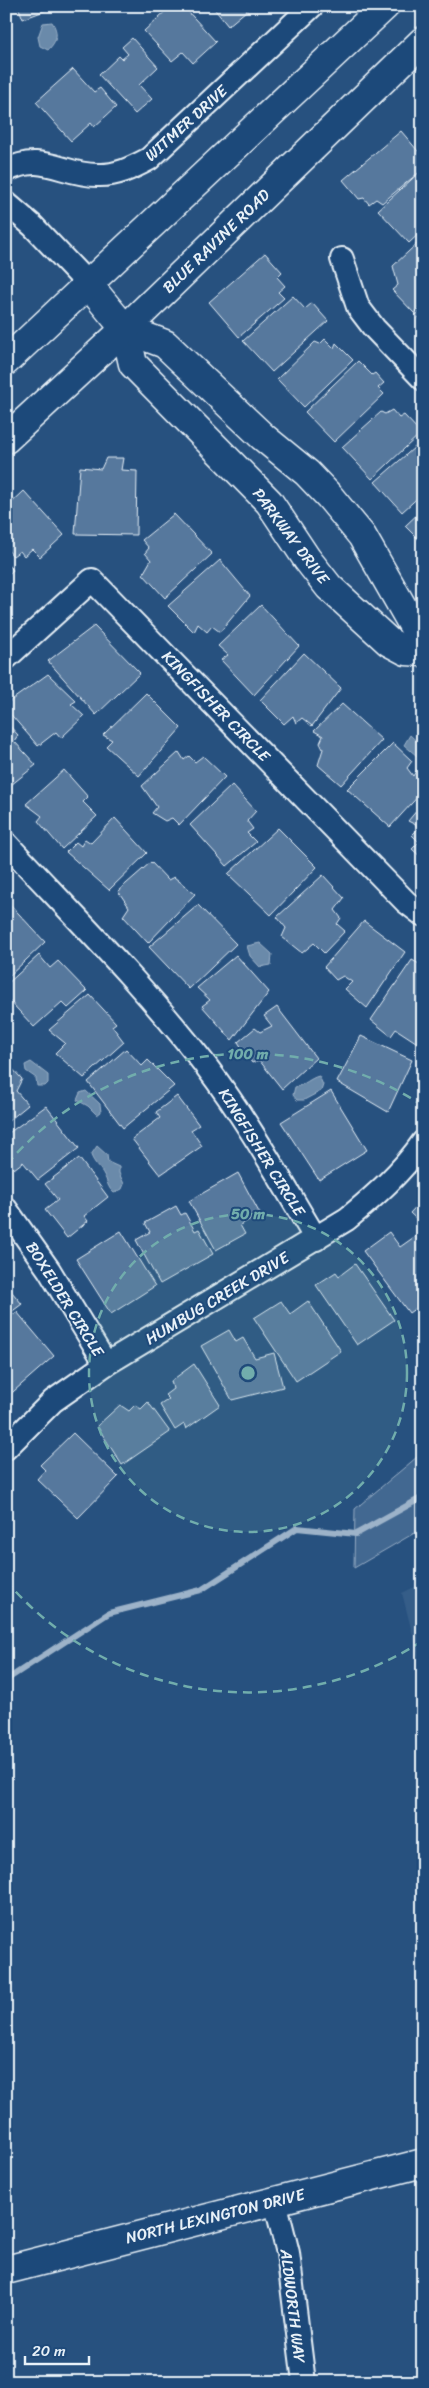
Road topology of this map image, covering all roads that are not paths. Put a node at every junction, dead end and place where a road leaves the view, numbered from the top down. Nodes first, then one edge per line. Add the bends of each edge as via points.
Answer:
1 (312, 6) edge
2 (385, 6) edge
3 (423, 41) edge
4 (6, 171) edge
5 (6, 203) edge
6 (342, 259) dead end
7 (88, 284) junction
8 (125, 329) junction
9 (6, 360) edge
10 (423, 379) edge
11 (6, 439) edge
12 (423, 643) edge
13 (423, 652) edge
14 (6, 658) edge
15 (6, 843) edge
16 (423, 915) edge
17 (423, 1142) edge
18 (6, 1209) edge
19 (316, 1239) junction
20 (106, 1364) junction
21 (6, 1448) edge
22 (423, 2163) edge
23 (275, 2201) junction
24 (6, 2270) edge
25 (304, 2382) edge

1 - 4 street, WITMER DRIVE via 148,159 132,168 115,174 97,175 30,162
2 - 7 street
3 - 8 street, BLUE RAVINE ROAD
5 - 7 street via 33,226
6 - 10 street via 358,307
7 - 8 street, PARKWAY DRIVE
7 - 9 street
8 - 11 street, BLUE RAVINE ROAD
8 - 12 street via 165,344 329,496 362,536
8 - 13 street, PARKWAY DRIVE via 133,364 269,502 329,587 389,642 406,650
14 - 16 street, KINGFISHER CIRCLE via 92,580 406,902
15 - 19 street, KINGFISHER CIRCLE via 147,995 201,1060 248,1125
17 - 19 street, HUMBUG CREEK DRIVE via 374,1197
18 - 20 street, BOXELDER CIRCLE via 49,1270
19 - 20 street, HUMBUG CREEK DRIVE
20 - 21 street, HUMBUG CREEK DRIVE via 53,1401
22 - 23 street, NORTH LEXINGTON DRIVE
23 - 24 street, NORTH LEXINGTON DRIVE
23 - 25 street, ALDWORTH WAY via 288,2253

